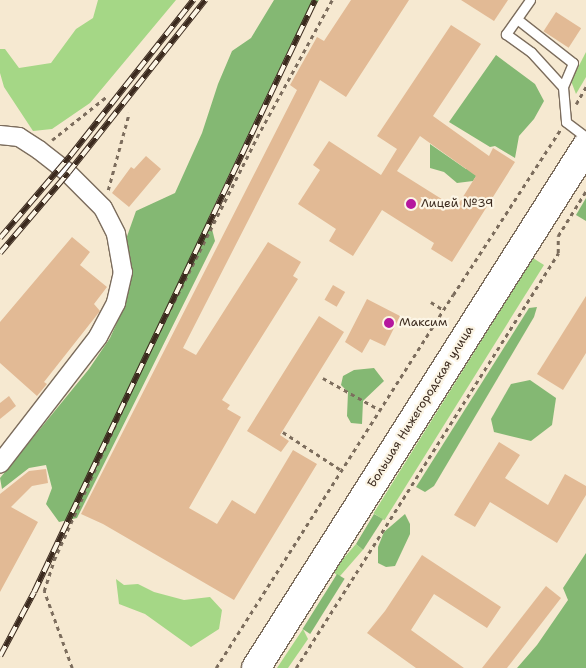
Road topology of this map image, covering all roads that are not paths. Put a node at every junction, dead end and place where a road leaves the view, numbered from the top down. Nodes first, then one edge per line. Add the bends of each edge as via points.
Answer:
1 (530, 0) edge
2 (517, 19) junction
3 (564, 88) junction
4 (0, 135) edge
5 (586, 137) edge
6 (586, 147) edge
7 (0, 464) edge
8 (256, 668) edge

1 - 2 lane
2 - 3 lane via 573,63
2 - 3 lane via 506,34 531,52
3 - 5 lane via 566,122
4 - 7 street via 19,137 39,150 103,208 116,234 123,272 116,303 98,337
6 - 8 main road, Большая Нижегородская улица

